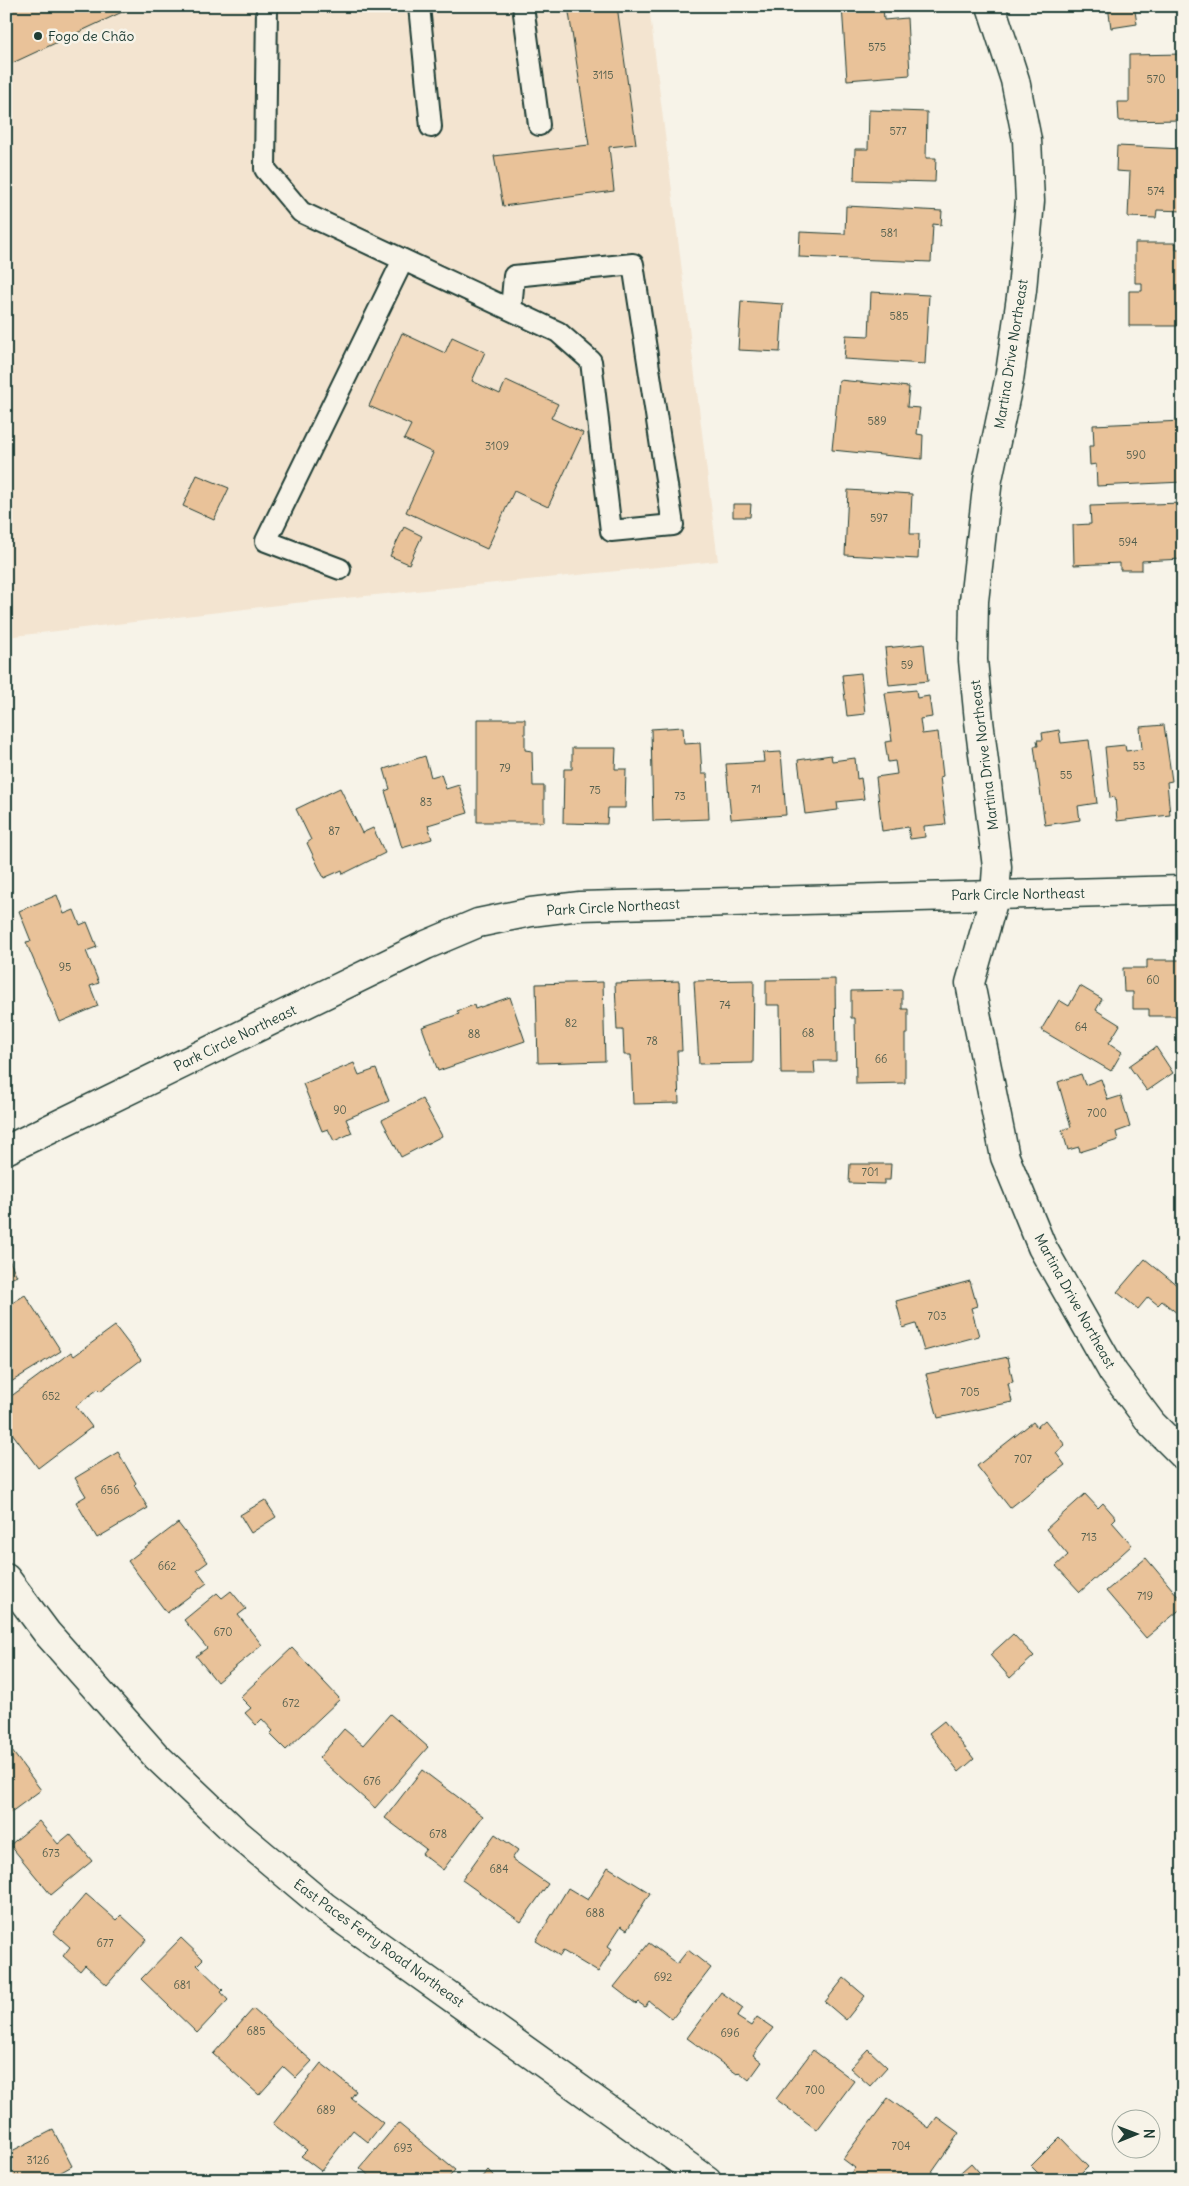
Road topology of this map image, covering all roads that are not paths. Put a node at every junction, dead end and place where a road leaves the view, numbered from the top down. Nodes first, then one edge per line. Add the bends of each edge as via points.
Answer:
1 (267, 6) edge
2 (419, 6) edge
3 (523, 6) edge
4 (991, 6) edge
5 (539, 124) dead end
6 (431, 127) dead end
7 (403, 260) junction
8 (510, 310) junction
9 (340, 569) dead end
10 (1183, 890) edge
11 (995, 895) junction
12 (6, 1150) edge
13 (1183, 1455) edge
14 (6, 1578) edge
15 (707, 2180) edge

1 - 7 lane via 265,169 301,212
2 - 6 lane
3 - 5 lane
4 - 11 street, Martina Drive Northeast via 1015,80 1027,140 1030,202 1022,290 1009,380 988,479 974,601 973,660 998,867
7 - 8 lane
7 - 9 lane via 266,541
8 - 8 lane via 558,332 592,362 611,531 673,525 633,264 514,276
10 - 11 street, Park Circle Northeast
11 - 12 street, Park Circle Northeast via 580,906 478,923 426,945
11 - 13 street, Martina Drive Northeast via 970,983 1005,1157 1042,1247 1113,1372 1152,1424
14 - 15 street, East Paces Ferry Road Northeast via 47,1633 156,1756 238,1834 326,1907

